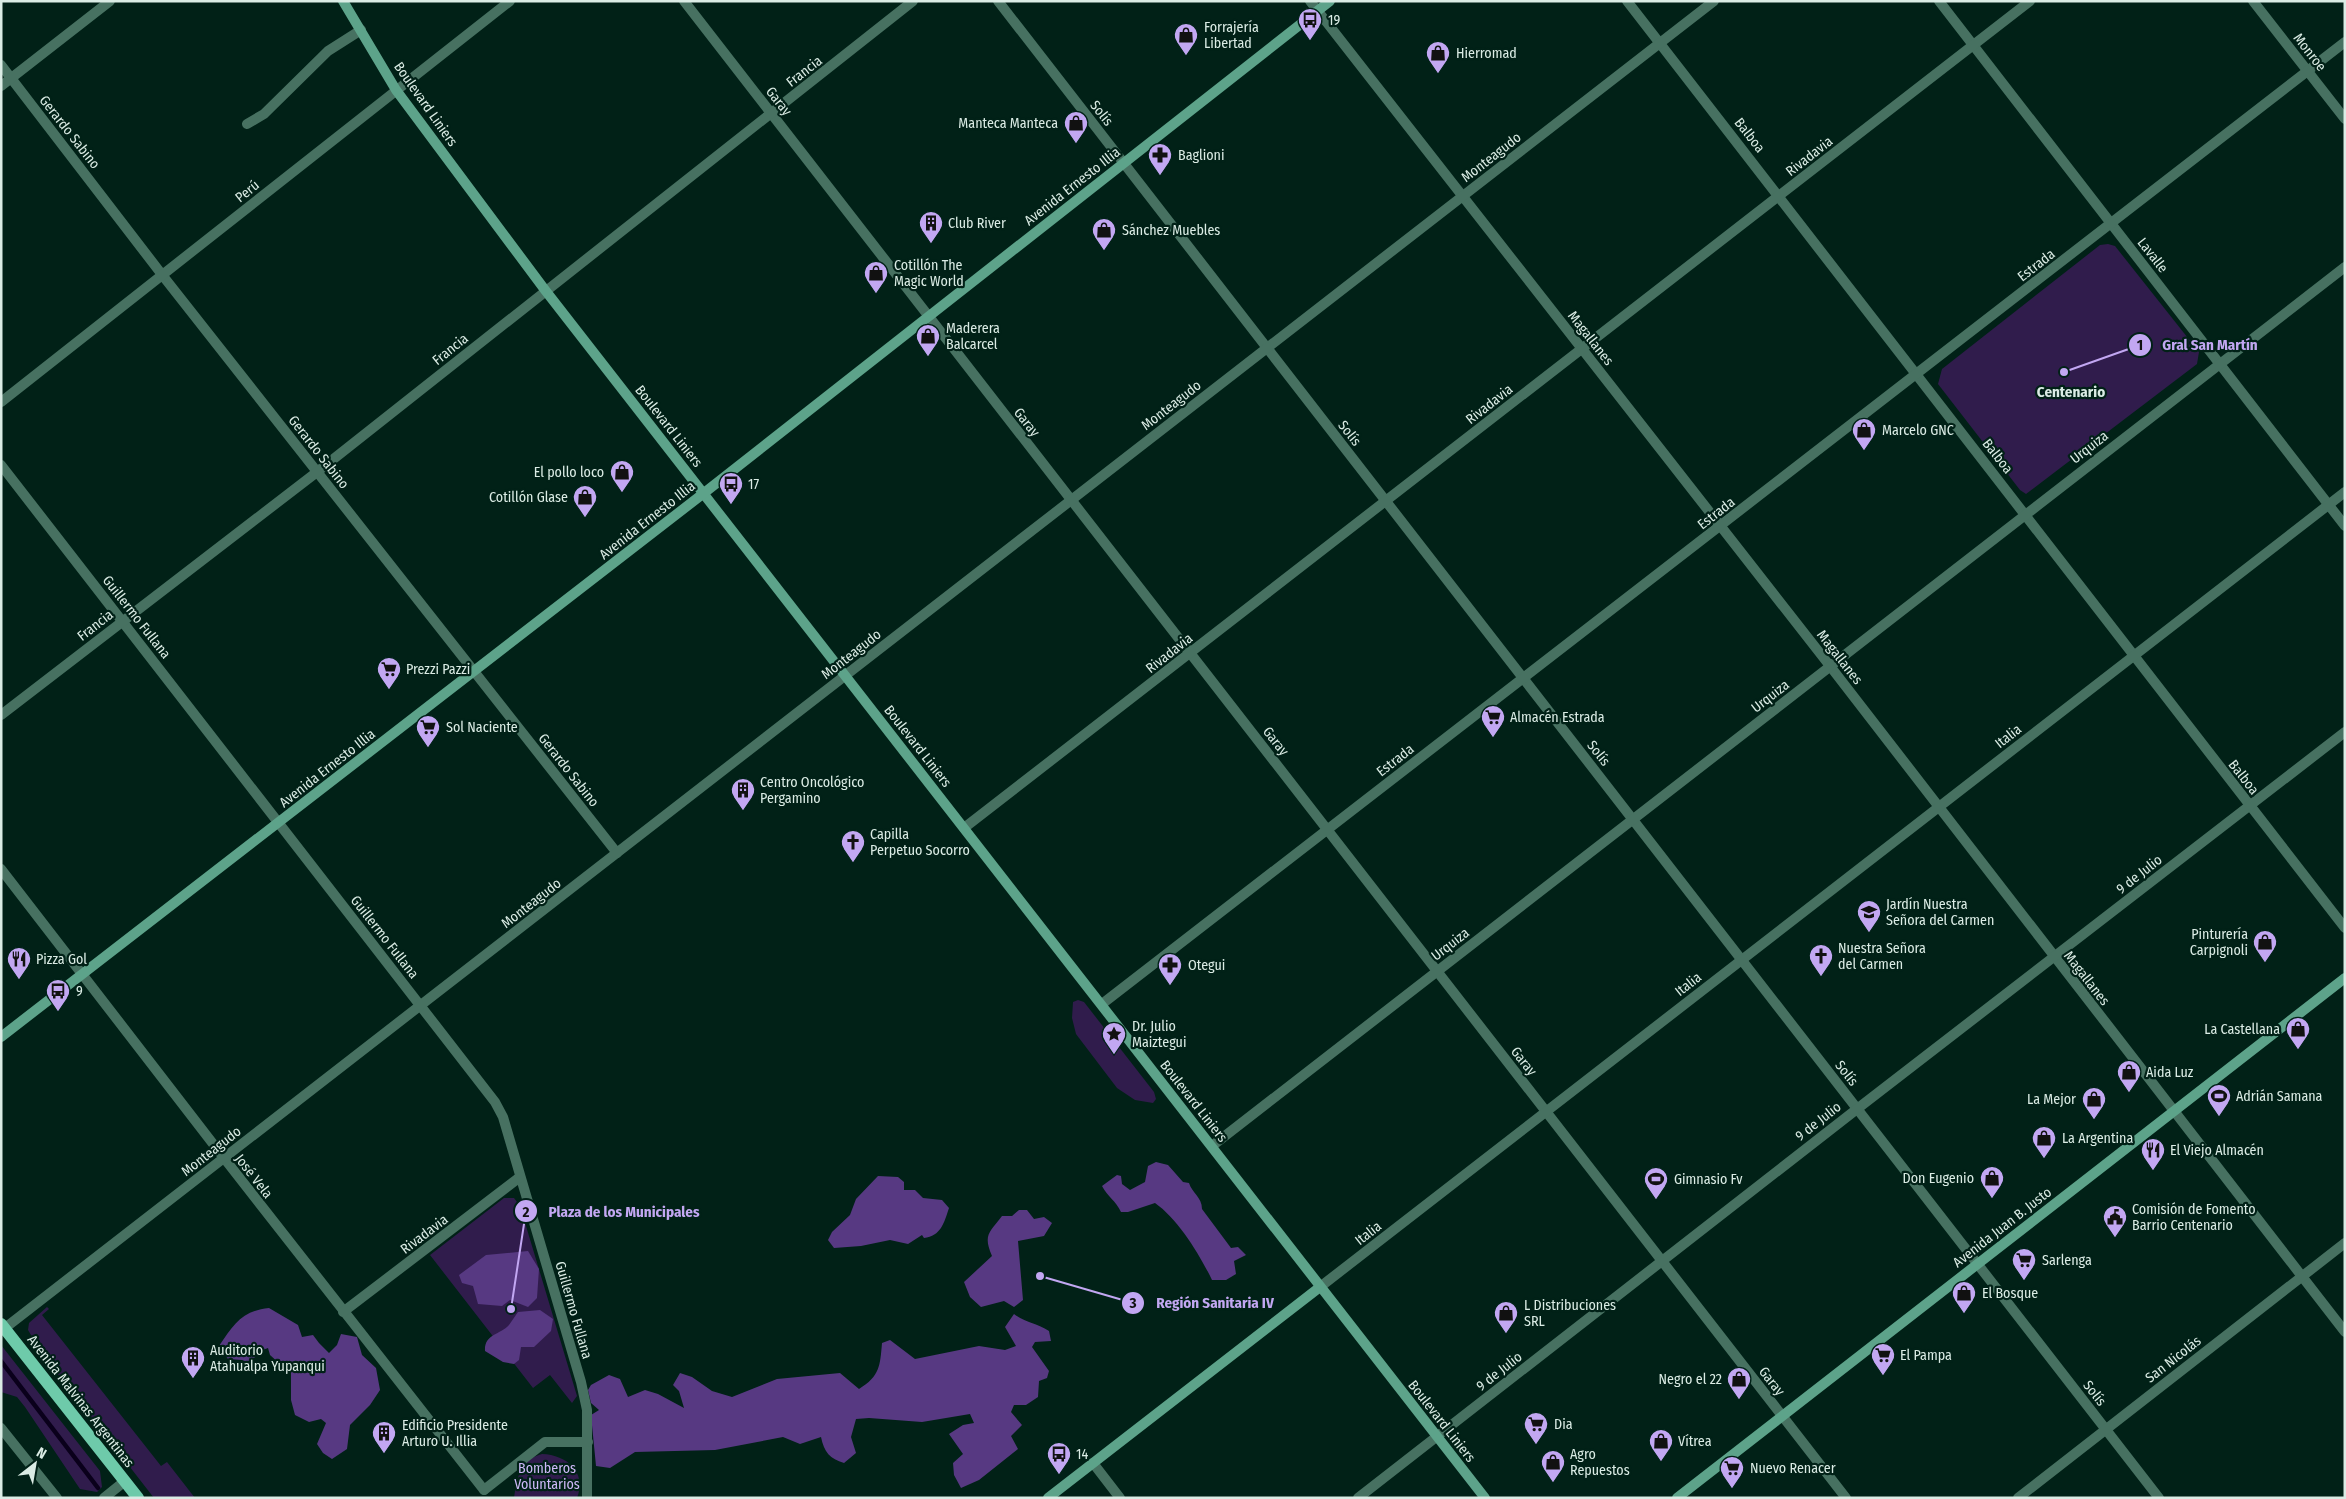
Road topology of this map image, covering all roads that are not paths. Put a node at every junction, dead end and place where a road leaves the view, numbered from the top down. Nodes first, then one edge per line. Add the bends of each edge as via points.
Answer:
1 (110, 1) edge
2 (343, 1) edge
3 (510, 1) edge
4 (684, 1) edge
5 (913, 1) edge
6 (998, 1) edge
7 (1310, 1) edge
8 (1330, 1) edge
9 (1628, 1) edge
10 (1714, 1) edge
11 (1939, 1) edge
12 (2030, 1) edge
13 (2253, 1) edge
14 (1317, 11) junction
15 (360, 30) junction
16 (2345, 42) edge
17 (1660, 44) junction
18 (1973, 45) junction
19 (1, 65) edge
20 (2307, 71) junction
21 (11, 78) junction
22 (1, 86) edge
23 (396, 90) junction
24 (771, 114) junction
25 (2345, 119) edge
26 (246, 124) dead end
27 (1124, 163) junction
28 (1462, 196) junction
29 (1780, 196) junction
30 (2111, 223) junction
31 (2345, 267) edge
32 (163, 276) junction
33 (546, 290) junction
34 (927, 316) junction
35 (1266, 349) junction
36 (1582, 349) junction
37 (2220, 363) junction
38 (1917, 375) junction
39 (1, 402) edge
40 (1, 465) edge
41 (317, 472) junction
42 (2345, 492) edge
43 (704, 493) junction
44 (1386, 500) junction
45 (1070, 501) junction
46 (2328, 505) junction
47 (2026, 514) junction
48 (1720, 526) junction
49 (2345, 526) edge
50 (122, 621) junction
51 (1191, 654) junction
52 (2134, 656) junction
53 (1830, 666) junction
54 (474, 670) junction
55 (846, 675) junction
56 (1523, 678) junction
57 (1, 715) edge
58 (2345, 732) edge
59 (2249, 805) junction
60 (1937, 808) junction
61 (1633, 820) junction
62 (280, 822) junction
63 (964, 828) junction
64 (1328, 830) junction
65 (616, 853) junction
66 (1, 869) edge
67 (2345, 928) edge
68 (2054, 958) junction
69 (1742, 960) junction
70 (1436, 972) junction
71 (83, 975) junction
72 (2345, 978) edge
73 (1102, 1004) junction
74 (421, 1007) junction
75 (1, 1037) edge
76 (1857, 1109) junction
77 (1546, 1112) junction
78 (2174, 1112) junction
79 (1212, 1146) junction
80 (224, 1158) junction
81 (520, 1177) junction
82 (2345, 1243) edge
83 (1661, 1262) junction
84 (1977, 1263) junction
85 (2302, 1277) junction
86 (1320, 1287) junction
87 (344, 1312) junction
88 (3, 1328) edge
89 (2345, 1332) edge
90 (1782, 1416) junction
91 (1, 1428) edge
92 (2106, 1428) junction
93 (1437, 1437) junction
94 (588, 1442) junction
95 (1093, 1463) junction
96 (125, 1481) junction
97 (482, 1494) edge
98 (57, 1498) edge
99 (104, 1498) edge
100 (138, 1498) edge
101 (587, 1498) edge
102 (1048, 1498) edge
103 (1120, 1498) edge
104 (1358, 1498) edge
105 (1485, 1498) edge
106 (1677, 1498) edge
107 (1846, 1498) edge
108 (2018, 1498) edge
109 (2159, 1498) edge

1 - 21 street
2 - 15 main road, Boulevard Liniers
3 - 23 street, Perú
4 - 24 street, Garay
5 - 24 street, Francia
6 - 27 street, Solís
7 - 14 street, Magallanes
8 - 14 main road, Avenida Ernesto Illia
9 - 17 street, Balboa
10 - 17 street, Monteagudo
11 - 18 street, Lavalle
12 - 18 street, Rivadavia
13 - 20 street, Monroe
14 - 27 main road, Avenida Ernesto Illia
14 - 28 street, Magallanes
15 - 23 main road, Boulevard Liniers
15 - 26 street via 328,51 264,114
16 - 20 street, Estrada
17 - 28 street, Monteagudo
17 - 29 street, Balboa
18 - 29 street, Rivadavia
18 - 30 street, Lavalle
19 - 21 street, Gerardo Sabino
20 - 25 street, Monroe
20 - 30 street, Estrada
21 - 22 street
21 - 32 street, Gerardo Sabino
23 - 32 street, Perú
23 - 33 main road, Boulevard Liniers
24 - 33 street, Francia
24 - 34 street, Garay
27 - 34 main road, Avenida Ernesto Illia
27 - 35 street, Solís
28 - 35 street, Monteagudo
28 - 36 street, Magallanes
29 - 36 street, Rivadavia
29 - 38 street, Balboa
30 - 37 street, Lavalle
30 - 38 street, Estrada
31 - 37 street, Urquiza
32 - 39 street, Perú
32 - 41 street, Gerardo Sabino
33 - 41 street, Francia
33 - 43 main road, Boulevard Liniers
34 - 43 main road, Avenida Ernesto Illia
34 - 45 street, Garay
35 - 44 street, Solís
35 - 45 street, Monteagudo
36 - 44 street, Rivadavia
36 - 48 street, Magallanes
37 - 46 street, Lavalle
37 - 47 street, Urquiza
38 - 47 street, Balboa
38 - 48 street, Estrada
40 - 50 street, Guillermo Fullana
41 - 50 street, Francia
41 - 54 street, Gerardo Sabino
42 - 46 street, Italia
43 - 54 main road, Avenida Ernesto Illia
43 - 55 main road, Boulevard Liniers
44 - 51 street, Rivadavia
44 - 56 street, Solís
45 - 51 street, Garay
45 - 55 street, Monteagudo
46 - 49 street, Lavalle
46 - 52 street, Italia
47 - 52 street, Balboa
47 - 53 street, Urquiza
48 - 53 street, Magallanes
48 - 56 street, Estrada
50 - 57 street, Francia
50 - 62 street, Guillermo Fullana
51 - 63 street, Rivadavia
51 - 64 street, Garay
52 - 59 street, Balboa
52 - 60 street, Italia
53 - 60 street, Magallanes
53 - 61 street, Urquiza
54 - 62 main road, Avenida Ernesto Illia
54 - 65 street, Gerardo Sabino
55 - 63 main road, Boulevard Liniers
55 - 65 street, Monteagudo
56 - 61 street, Solís
56 - 64 street, Estrada
58 - 59 street, 9 de Julio
59 - 67 street, Balboa
59 - 68 street, 9 de Julio
60 - 68 street, Magallanes
60 - 69 street, Italia
61 - 69 street, Solís
61 - 70 street, Urquiza
62 - 71 main road, Avenida Ernesto Illia
62 - 74 street, Guillermo Fullana
63 - 73 main road, Boulevard Liniers
64 - 70 street, Garay
64 - 73 street, Estrada
65 - 74 street, Monteagudo
66 - 71 street, José Vela
68 - 76 street, 9 de Julio
68 - 78 street, Magallanes
69 - 76 street, Solís
69 - 77 street, Italia
70 - 77 street, Garay
70 - 79 street, Urquiza
71 - 75 main road, Avenida Ernesto Illia
71 - 80 street, José Vela
72 - 78 main road, Avenida Juan B. Justo
73 - 79 main road, Boulevard Liniers
74 - 80 street, Monteagudo
74 - 81 street, Guillermo Fullana via 495,1102 503,1118
76 - 83 street, 9 de Julio
76 - 84 street, Solís
77 - 83 street, Garay
77 - 86 street, Italia
78 - 84 main road, Avenida Juan B. Justo
78 - 85 street, Magallanes
79 - 86 main road, Boulevard Liniers
80 - 87 street, José Vela
80 - 88 street, Monteagudo
81 - 87 street, Rivadavia
81 - 94 street, Guillermo Fullana via 581,1382 587,1410
82 - 85 street, San Nicolás
83 - 90 street, Garay
83 - 93 street, 9 de Julio
84 - 90 main road, Avenida Juan B. Justo
84 - 92 street, Solís
85 - 89 street, Magallanes
85 - 92 street, San Nicolás
86 - 93 main road, Boulevard Liniers
86 - 95 main road, Italia
87 - 97 street, José Vela
88 - 96 main road, Avenida Malvinas Argentinas
90 - 106 main road, Avenida Juan B. Justo
90 - 107 street, Garay
91 - 98 street
92 - 108 street, San Nicolás
92 - 109 street, Solís
93 - 104 street, 9 de Julio
93 - 105 main road, Boulevard Liniers
94 - 97 street via 545,1442
94 - 101 street, Guillermo Fullana
95 - 102 main road, Italia
95 - 103 street
96 - 99 street
96 - 100 main road, Avenida Malvinas Argentinas

